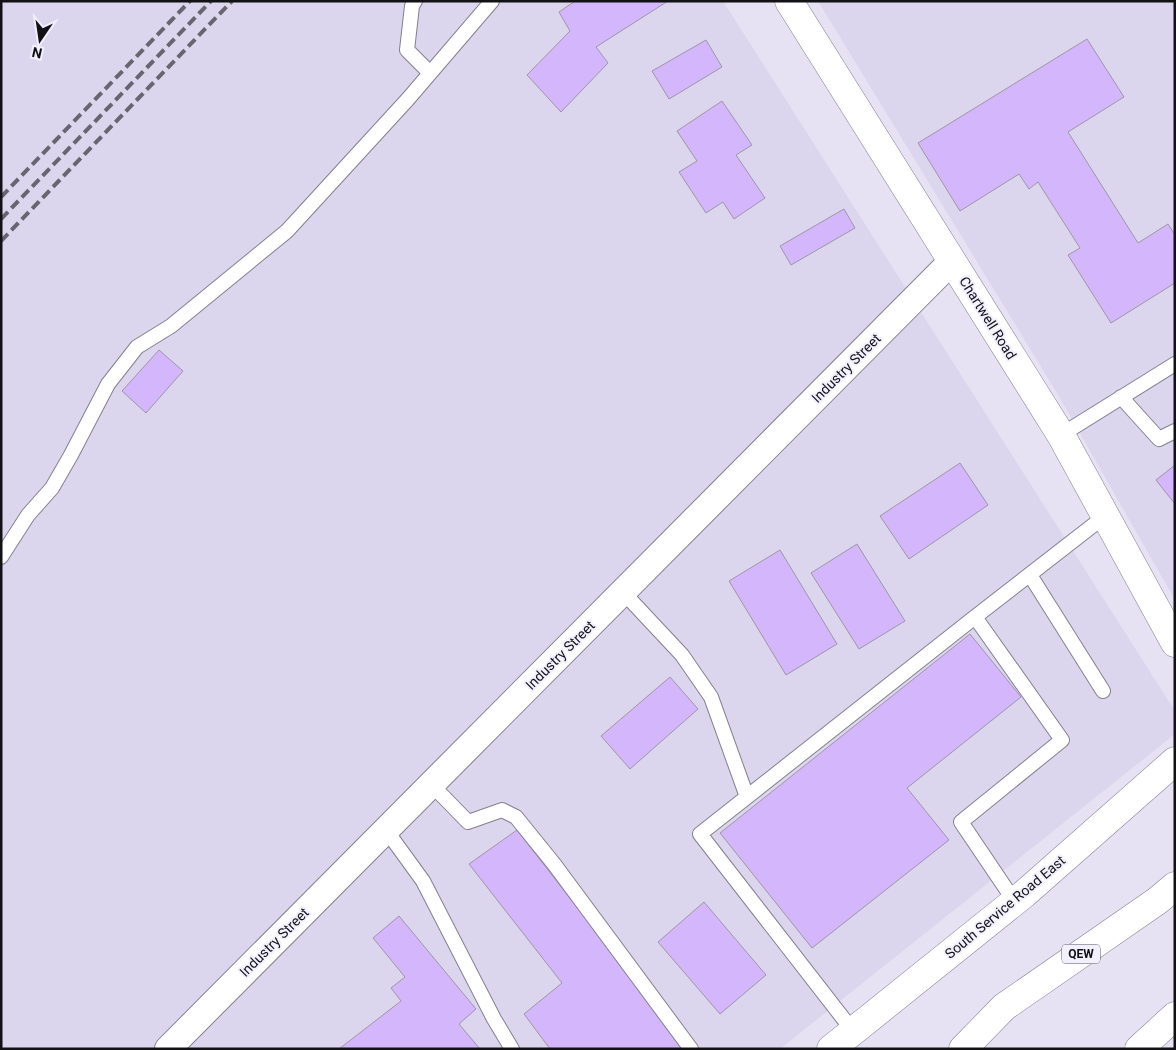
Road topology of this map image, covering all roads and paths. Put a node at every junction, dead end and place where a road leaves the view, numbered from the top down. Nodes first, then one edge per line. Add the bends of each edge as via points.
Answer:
1 (415, 1) edge
2 (492, 1) edge
3 (789, 1) edge
4 (430, 73) junction
5 (952, 261) junction
6 (1175, 364) edge
7 (1121, 397) junction
8 (1175, 432) edge
9 (1061, 435) junction
10 (1105, 516) junction
11 (1, 557) edge
12 (1030, 575) junction
13 (623, 592) junction
14 (976, 617) junction
15 (1175, 643) edge
16 (1103, 691) dead end
17 (1175, 761) edge
18 (431, 784) junction
19 (747, 797) junction
20 (386, 830) junction
21 (1175, 886) edge
22 (1015, 902) junction
23 (1004, 1007) junction
24 (1175, 1016) edge
25 (853, 1031) junction
26 (168, 1049) edge
27 (512, 1049) edge
28 (691, 1049) edge
29 (831, 1049) edge
30 (957, 1049) edge
31 (963, 1049) edge
32 (1139, 1049) edge

1 - 4 lane via 407,50
2 - 4 lane
3 - 5 main road, Chartwell Road
4 - 11 lane via 287,231 171,326 137,347 108,384 52,488 28,515
5 - 9 main road, Chartwell Road
5 - 13 street, Industry Street
6 - 7 lane
7 - 8 lane via 1159,439
7 - 9 lane
9 - 10 main road, Chartwell Road
10 - 12 lane
10 - 15 main road, Chartwell Road
12 - 14 lane
12 - 16 lane
13 - 18 street, Industry Street
13 - 19 lane via 682,655 711,697
14 - 19 lane
14 - 22 lane via 1062,740 961,822
17 - 22 main road, South Service Road East
18 - 20 street, Industry Street
18 - 28 lane via 468,822 502,810 516,817
19 - 25 lane via 700,834
20 - 26 street, Industry Street
20 - 27 lane via 423,880
21 - 23 main road, QEW
22 - 25 main road, South Service Road East
23 - 30 main road
23 - 31 main road, QEW
24 - 32 main road
25 - 29 main road, South Service Road East

